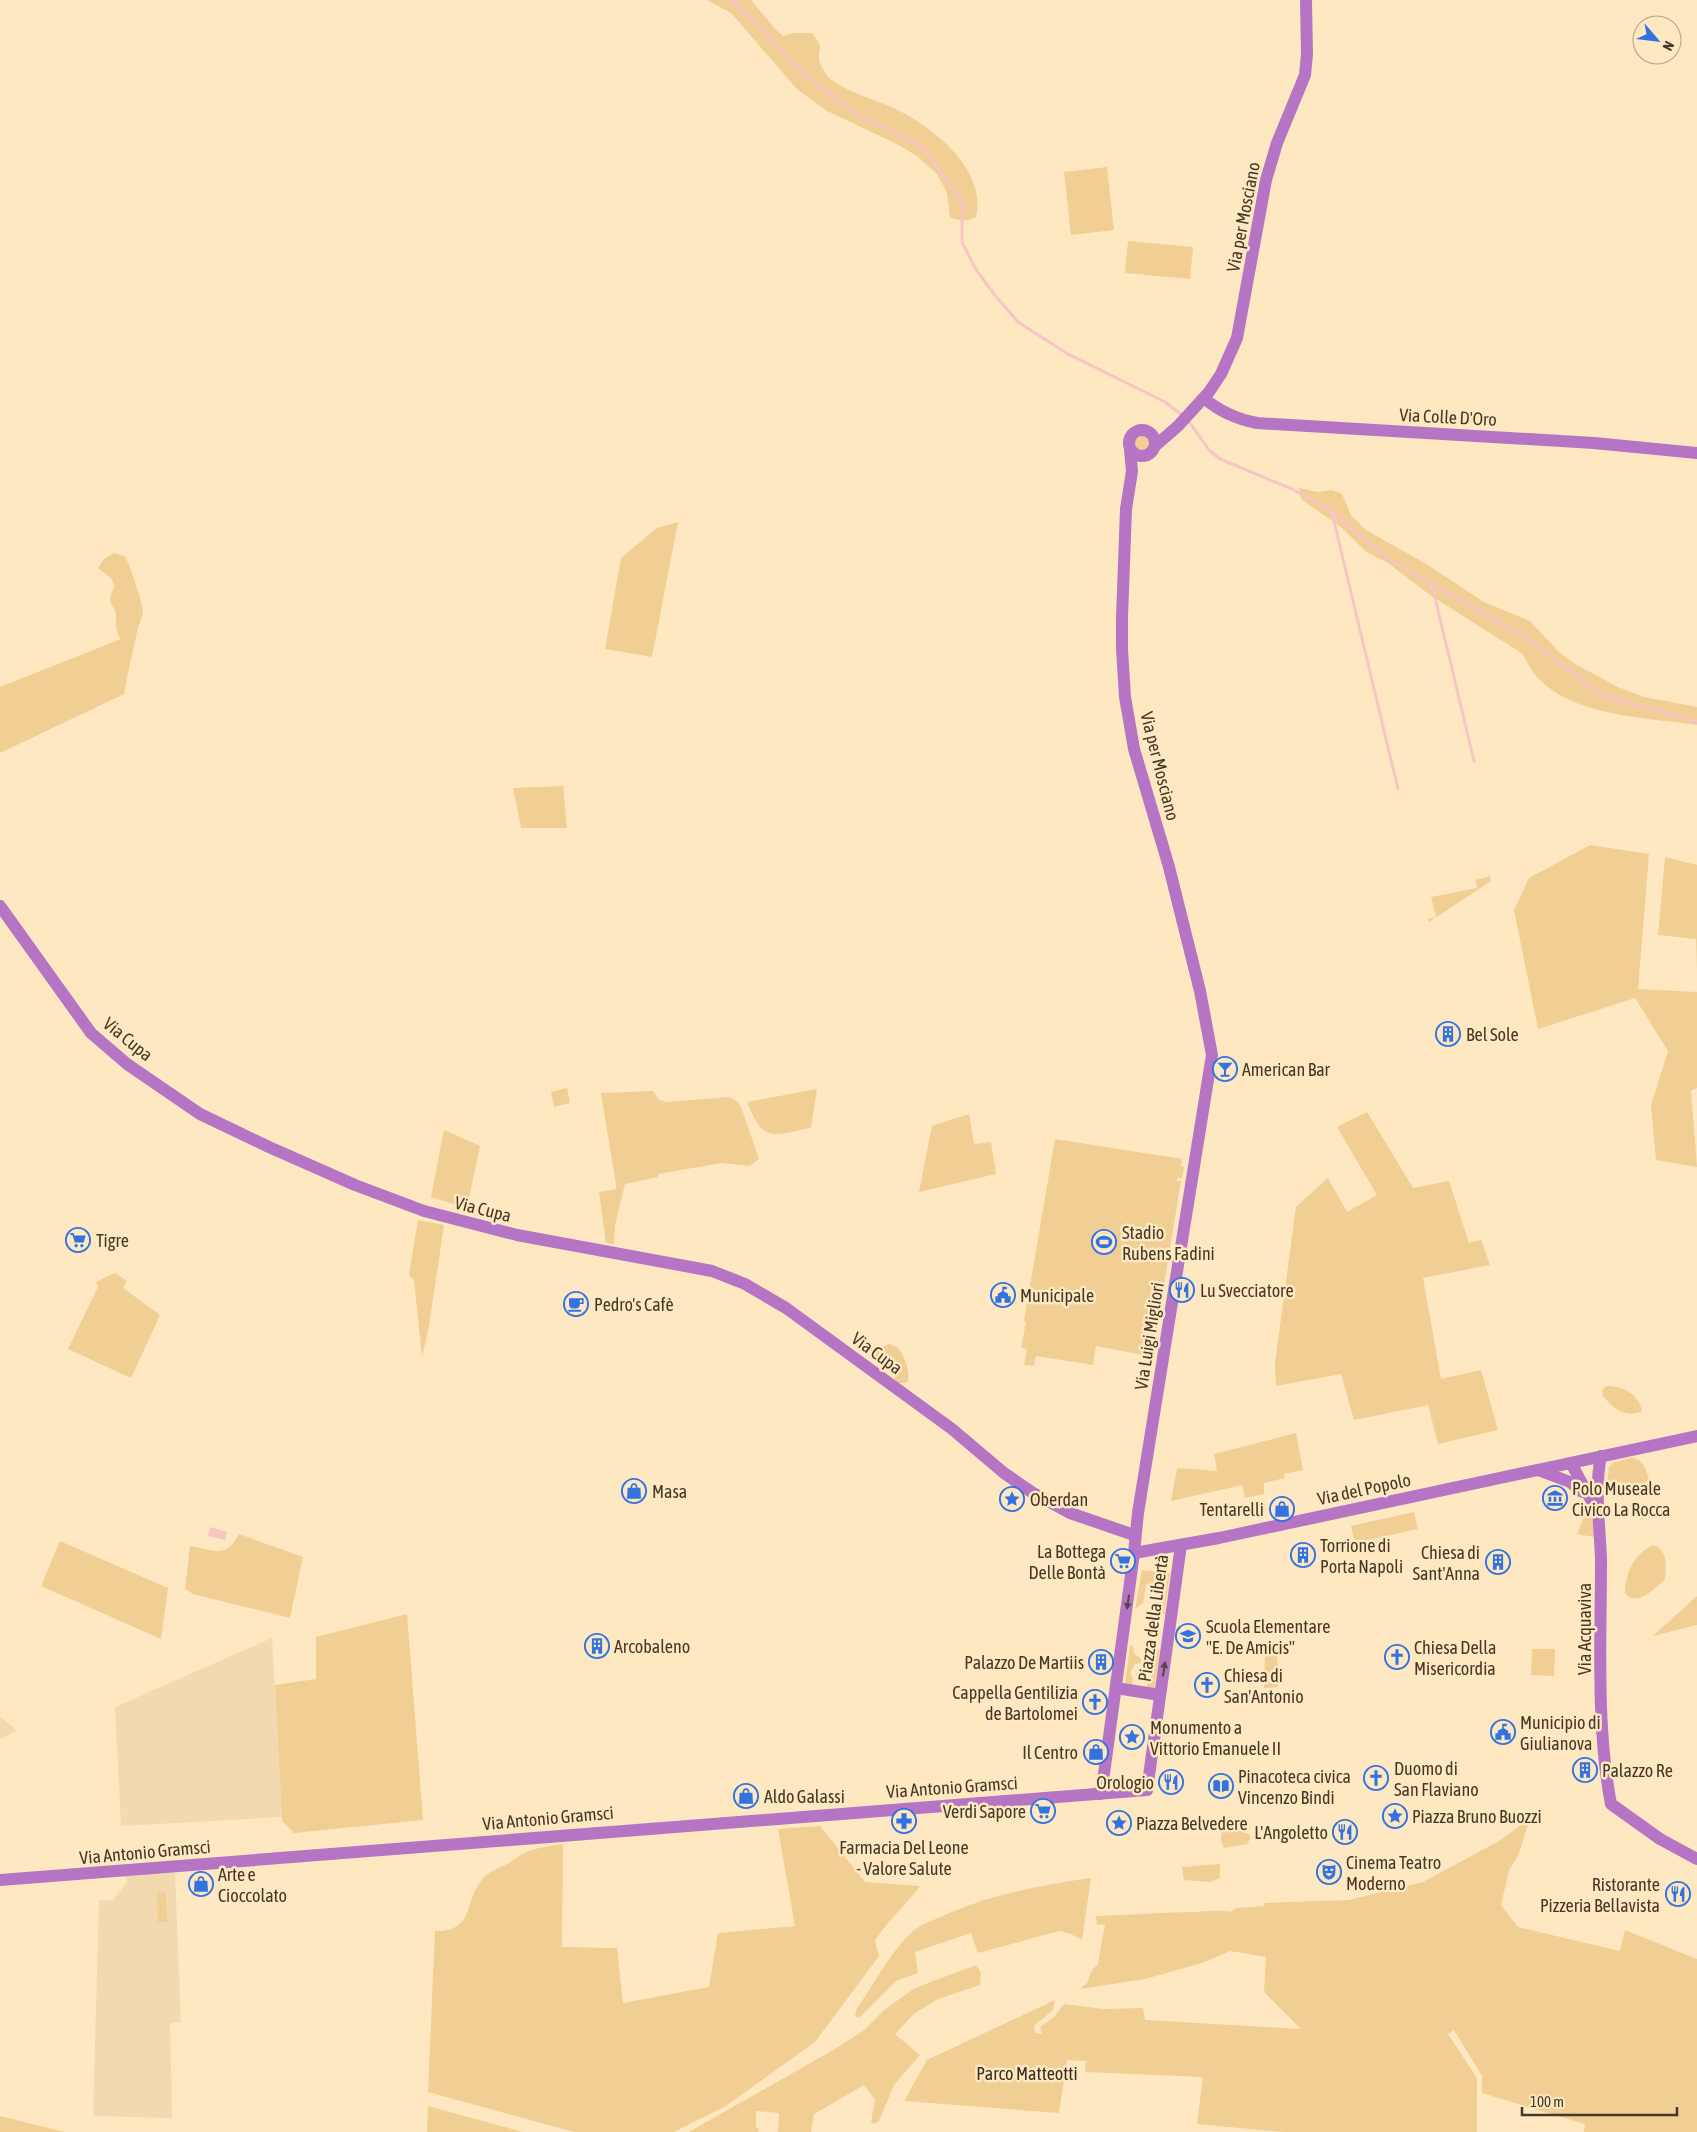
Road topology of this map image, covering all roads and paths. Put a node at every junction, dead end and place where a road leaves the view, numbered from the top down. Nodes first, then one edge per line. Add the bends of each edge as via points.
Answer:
1 (1306, 0) edge
2 (1204, 398) junction
3 (1178, 426) junction
4 (1146, 430) junction
5 (1130, 450) junction
6 (1150, 451) junction
7 (1697, 453) edge
8 (1132, 471) junction
9 (0, 906) edge
10 (1211, 1065) joint
11 (1697, 1436) edge
12 (1601, 1456) junction
13 (1584, 1460) junction
14 (1571, 1463) junction
15 (1538, 1470) junction
16 (1593, 1494) junction
17 (1134, 1536) junction
18 (1181, 1546) junction
19 (1134, 1554) junction
20 (1116, 1688) junction
21 (1160, 1694) junction
22 (1100, 1794) junction
23 (1697, 1859) edge
24 (0, 1880) edge

1 - 2 street, Via per Mosciano via 1305,75 1266,180 1237,338 1221,374
2 - 3 street, Via per Mosciano
2 - 7 street, Via Colle D'Oro via 1230,416 1257,424
3 - 4 street
3 - 6 street, Via per Mosciano
4 - 5 street via 1130,435
4 - 6 street via 1154,438
5 - 6 street via 1136,455
5 - 8 street, Via per Mosciano
6 - 8 street, Via per Mosciano
8 - 10 street, Via per Mosciano via 1126,509 1122,649 1125,697 1134,749 1200,991 1211,1042
9 - 17 street, Via Cupa via 91,1033 127,1064 200,1114 355,1186 424,1211 517,1235 712,1271 745,1284 786,1308 952,1429 1004,1472 1057,1507
10 - 17 street, Via Luigi Migliori
11 - 12 street, Via del Popolo
12 - 13 street, Via del Popolo
12 - 16 street, Via Acquaviva
13 - 14 street, Via del Popolo
13 - 16 street, Via Acquaviva via 1594,1476
14 - 15 street, Via del Popolo
14 - 16 street, Via Acquaviva
15 - 16 street
15 - 18 street, Via del Popolo
16 - 23 street, Via Acquaviva via 1599,1515 1604,1742 1611,1804 1660,1839
17 - 19 street, Via Luigi Migliori
18 - 19 street, Via del Popolo
21 -> 18 street, Piazza della Libertà
19 -> 20 street, Piazza della Libertà
20 - 21 street, Piazza della Libertà
20 - 22 street, Piazza della Libertà
21 - 22 street, Piazza della Libertà via 1147,1790
22 - 24 street, Via Antonio Gramsci

